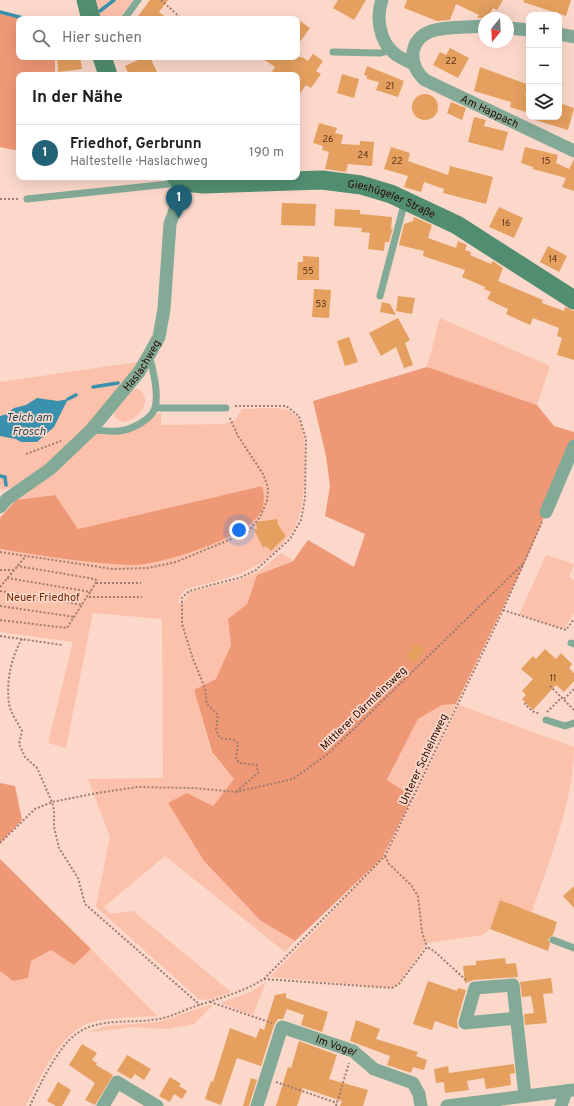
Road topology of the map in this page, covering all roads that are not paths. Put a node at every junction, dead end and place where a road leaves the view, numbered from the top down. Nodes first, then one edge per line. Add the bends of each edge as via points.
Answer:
1 (138, 0) edge
2 (382, 0) edge
3 (126, 16) edge
4 (478, 26) edge
5 (514, 29) edge
6 (526, 30) edge
7 (562, 35) edge
8 (574, 37) edge
9 (391, 50) junction
10 (333, 52) dead end
11 (103, 60) edge
12 (414, 64) junction
13 (107, 72) edge
14 (574, 151) edge
15 (173, 180) edge
16 (181, 180) edge
17 (185, 180) edge
18 (27, 199) road end
19 (405, 200) junction
20 (380, 296) dead end
21 (574, 300) edge
22 (149, 355) junction
23 (155, 408) junction
24 (226, 408) road end
25 (90, 430) junction
26 (574, 446) edge
27 (4, 502) edge
28 (546, 512) road end
29 (546, 720) dead end
30 (574, 723) edge
31 (553, 940) dead end
32 (574, 948) edge
33 (517, 1018) junction
34 (570, 1091) edge
35 (525, 1096) junction
36 (103, 1106) edge
37 (157, 1106) edge
38 (257, 1106) edge
39 (421, 1106) edge
40 (447, 1106) edge
41 (561, 1106) edge

1 - 3 lane
2 - 9 street, Am Happach via 378,10 380,27 384,41
4 - 12 street via 429,32 415,45
5 - 6 street
7 - 8 street
9 - 10 lane via 381,53
9 - 12 street, Am Happach
11 - 13 street
12 - 14 street, Am Happach via 426,80
15 - 18 lane, Gieshügeler Straße
16 - 22 street, Haslachweg via 170,224 164,309 158,337
17 - 19 street, Gieshügeler Straße via 203,184 322,180 361,185
19 - 20 lane
19 - 21 street, Gieshügeler Straße via 457,225
22 - 23 lane via 155,377
22 - 25 street, Haslachweg via 139,372
23 - 24 lane
23 - 25 lane via 146,419 120,431
25 - 27 street, Haslachweg via 50,469
26 - 28 street
29 - 30 lane via 565,726
31 - 32 lane
33 - 33 street via 513,986 475,988 465,1023
33 - 35 street
34 - 35 street
34 - 41 street
35 - 40 street
36 - 37 street via 117,1082
38 - 39 street, Im Vogel via 282,1027 353,1051 374,1069 413,1083 420,1094

